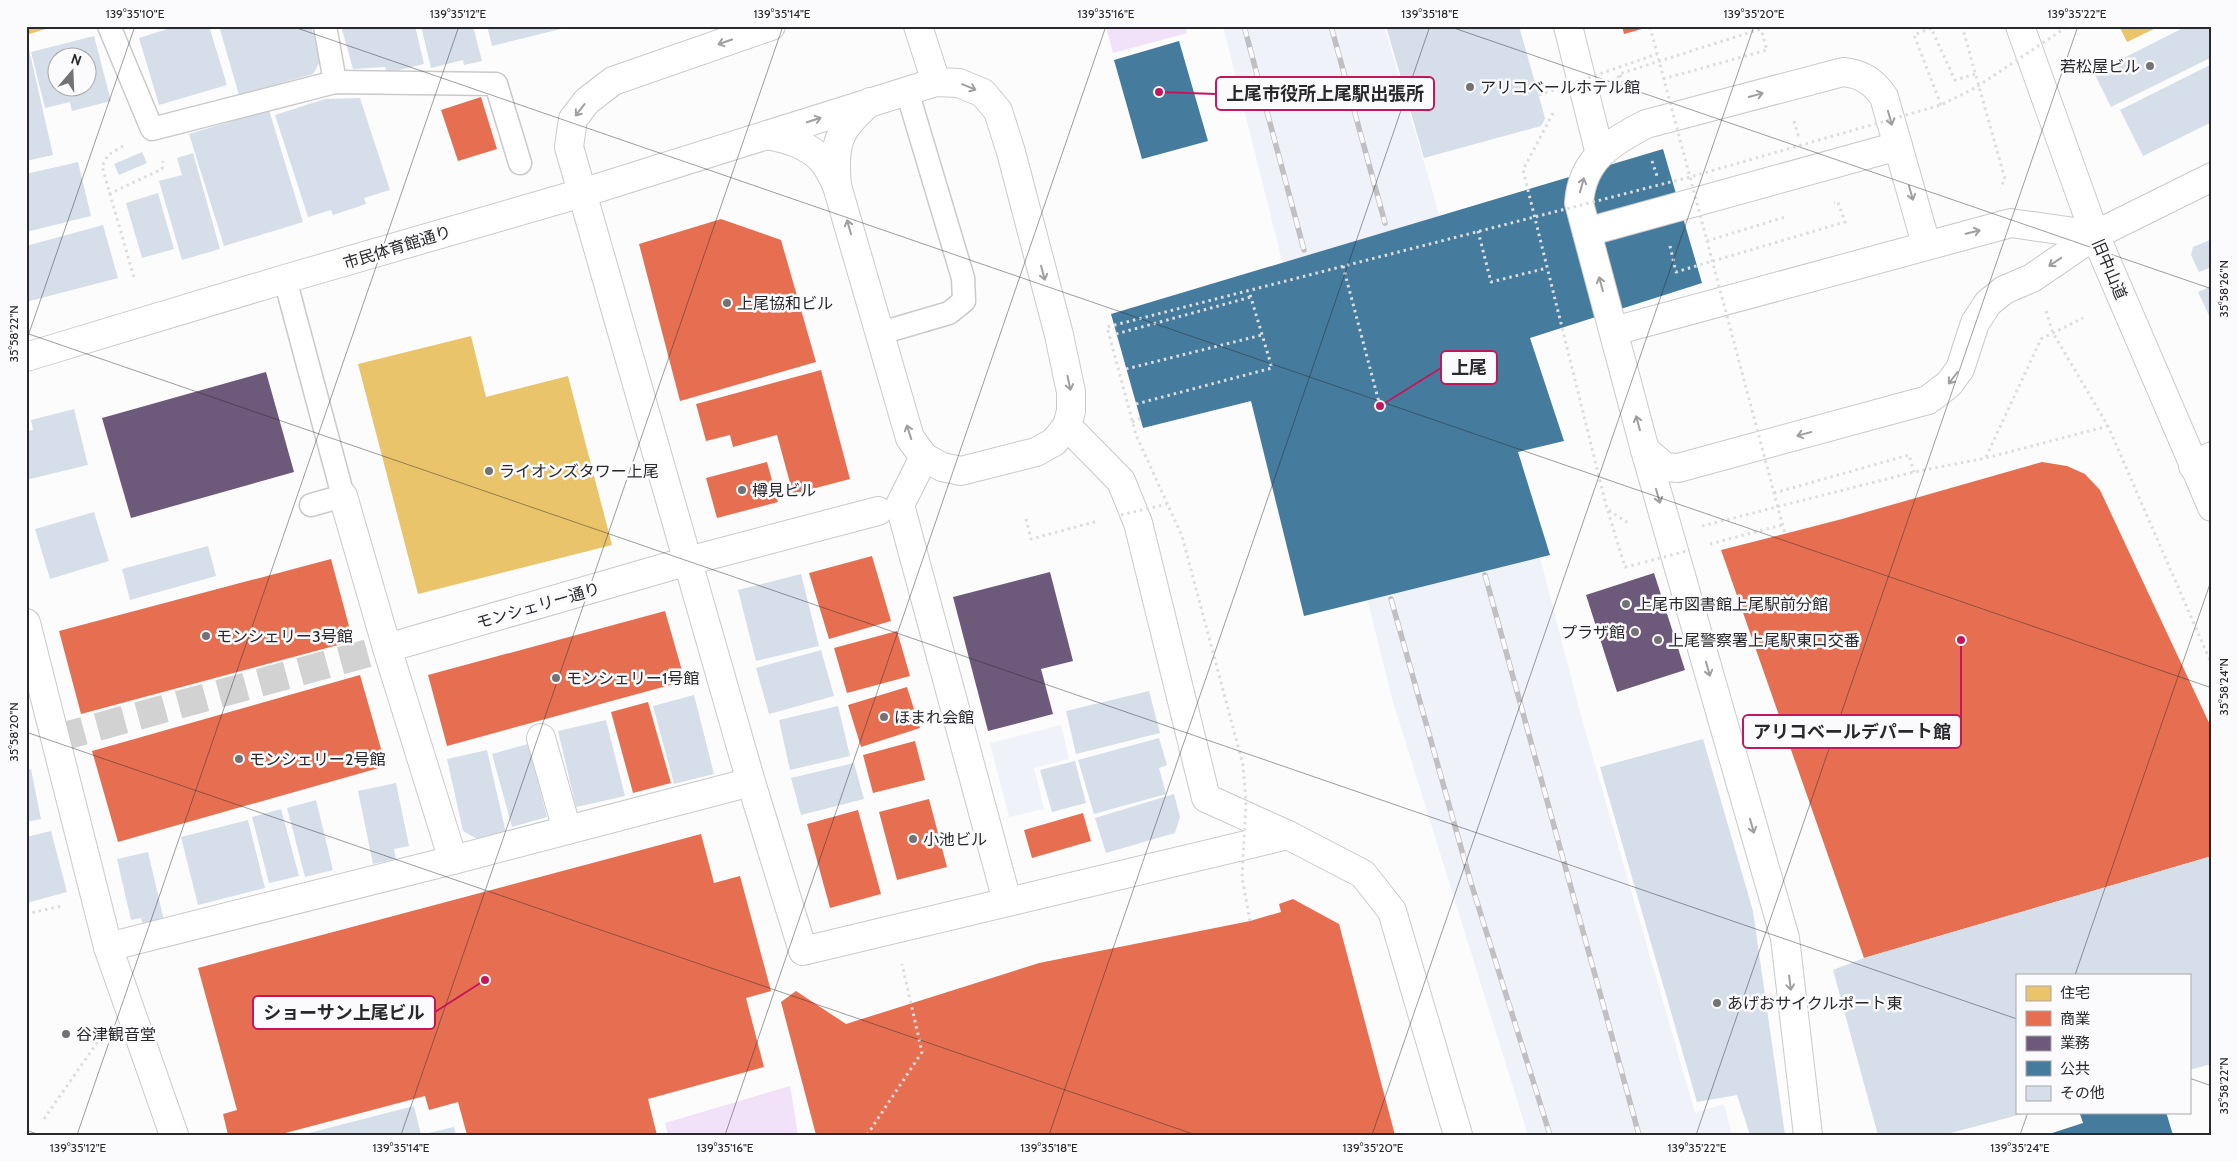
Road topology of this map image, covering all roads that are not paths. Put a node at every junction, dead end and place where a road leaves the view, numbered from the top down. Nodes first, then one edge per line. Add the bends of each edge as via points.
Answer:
1 (109, 26) edge
2 (325, 26) edge
3 (771, 26) edge
4 (918, 26) edge
5 (1568, 26) edge
6 (2020, 26) edge
7 (335, 82) junction
8 (936, 82) junction
9 (907, 91) junction
10 (870, 102) junction
11 (767, 135) junction
12 (1898, 146) junction
13 (1600, 154) junction
14 (520, 163) dead end
15 (2212, 178) edge
16 (837, 186) junction
17 (582, 193) junction
18 (1587, 232) junction
19 (2095, 235) junction
20 (1926, 244) junction
21 (285, 279) junction
22 (1614, 331) junction
23 (881, 333) junction
24 (26, 357) edge
25 (1067, 426) junction
26 (1644, 450) junction
27 (924, 457) junction
28 (2202, 461) edge
29 (343, 496) junction
30 (311, 504) dead end
31 (2212, 508) edge
32 (878, 511) dead end
33 (688, 561) junction
34 (26, 623) edge
35 (387, 648) junction
36 (541, 738) dead end
37 (752, 782) junction
38 (568, 830) junction
39 (1288, 835) junction
40 (453, 860) junction
41 (1007, 901) junction
42 (108, 947) junction
43 (174, 1135) edge
44 (1458, 1135) edge
45 (1808, 1135) edge

1 - 7 lane via 152,128
2 - 7 lane
3 -> 17 street via 613,81 587,100 573,119 569,148
4 - 8 street
5 - 13 street
6 - 19 street, 旧中山道
7 - 14 lane via 496,84
8 - 9 street, 市民体育館通り
8 -> 25 street via 959,83 983,94 998,111 1059,335 1070,392 1071,411
9 - 10 street, 市民体育館通り
9 - 23 lane via 963,278 964,301 949,313
11 -> 10 street, 市民体育館通り
10 - 16 street via 850,119 839,138 834,160
11 - 16 street via 788,139 807,148 824,162
11 - 17 street, 市民体育館通り
13 -> 12 street via 1621,137 1646,124 1843,72 1858,73 1875,84 1884,97
12 - 18 street
12 -> 20 street
18 -> 13 street via 1579,203 1580,184
15 - 19 street
23 -> 16 street
17 - 21 street, 市民体育館通り
17 - 33 street
22 -> 18 street
20 -> 19 street via 2010,223
19 -> 26 street via 2032,278 2004,290 1988,303 1975,323 1960,369 1928,400 1678,468 1665,467
19 - 28 street, 旧中山道
20 - 22 street
21 - 24 street, 市民体育館通り
21 - 29 lane
26 -> 22 street
27 -> 23 street via 910,438
25 - 27 street via 1054,442 1036,452 960,471 942,467
25 - 39 street via 1121,481 1138,523 1206,798
26 -> 45 street via 1785,938
27 - 41 street via 900,505
28 - 31 street, 旧中山道
29 - 30 lane
29 - 35 street
32 - 33 street, モンシェリー通り
33 - 35 street, モンシェリー通り
33 - 37 street
34 - 42 street
35 - 40 street
36 - 38 street
37 - 38 street
37 - 41 street via 803,952
38 - 40 street
39 - 41 street
39 - 44 street via 1363,874 1392,911
40 - 42 street
42 - 43 street

